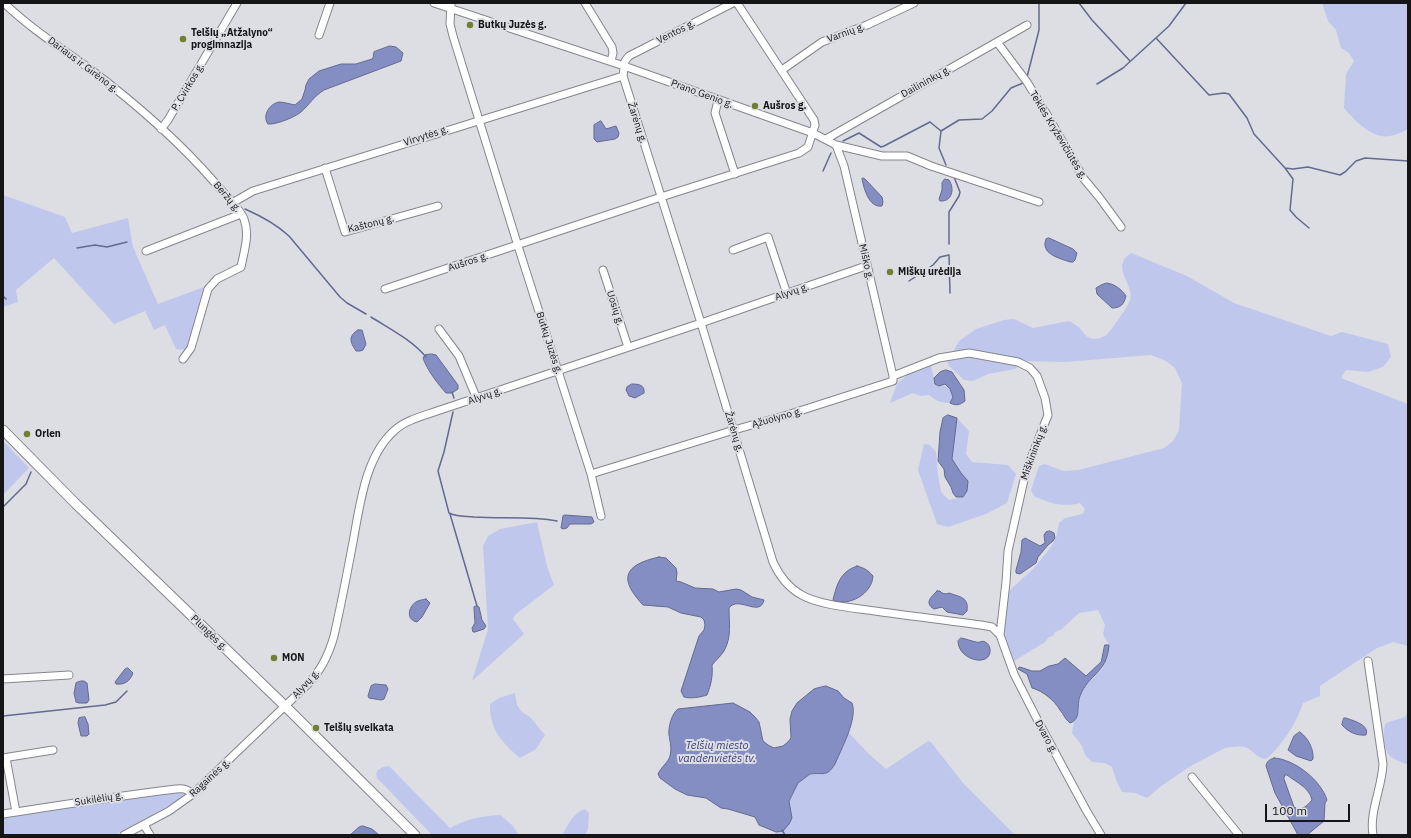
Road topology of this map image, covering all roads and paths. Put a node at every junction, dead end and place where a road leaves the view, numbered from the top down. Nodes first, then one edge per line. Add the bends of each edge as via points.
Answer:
1 (4, 3) edge
2 (237, 3) edge
3 (330, 3) edge
4 (434, 3) edge
5 (585, 3) edge
6 (733, 3) edge
7 (737, 3) edge
8 (914, 3) edge
9 (450, 6) edge
10 (1027, 25) dead end
11 (319, 34) dead end
12 (997, 42) junction
13 (611, 61) junction
14 (624, 66) junction
15 (782, 70) junction
16 (623, 76) junction
17 (718, 100) junction
18 (479, 120) junction
19 (161, 129) junction
20 (813, 133) junction
21 (826, 139) junction
22 (836, 145) junction
23 (325, 168) junction
24 (735, 174) junction
25 (661, 197) junction
26 (1039, 202) dead end
27 (232, 203) junction
28 (438, 206) dead end
29 (241, 214) junction
30 (1121, 227) dead end
31 (518, 246) junction
32 (733, 250) dead end
33 (146, 251) dead end
34 (866, 266) junction
35 (602, 270) dead end
36 (385, 289) dead end
37 (787, 294) junction
38 (701, 323) junction
39 (439, 329) dead end
40 (628, 347) junction
41 (183, 359) dead end
42 (558, 371) junction
43 (893, 378) junction
44 (477, 399) junction
45 (3, 430) edge
46 (734, 430) junction
47 (591, 474) junction
48 (601, 516) dead end
49 (1000, 635) junction
50 (1368, 661) dead end
51 (69, 675) dead end
52 (3, 679) edge
53 (286, 707) junction
54 (54, 750) dead end
55 (4, 758) edge
56 (1192, 777) dead end
57 (193, 794) junction
58 (16, 812) junction
59 (3, 814) edge
60 (144, 825) junction
61 (124, 835) edge
62 (150, 835) edge
63 (415, 835) edge
64 (1101, 835) edge
65 (1239, 835) edge
66 (1373, 835) edge

1 - 19 street, Dariaus ir Girėno g. via 25,22 112,86
2 - 19 street, P. Cvirkos g.
3 - 11 street
4 - 9 street, Prano Genio g.
5 - 13 street via 612,46
6 - 14 street, Ventos g. via 636,52 627,58
7 - 15 street
8 - 15 street, Varnių g. via 822,42
9 - 13 street, Prano Genio g.
9 - 18 street, Butkų Juzės g. via 453,36
10 - 12 street, Dailininkų g.
12 - 21 street, Dailininkų g.
12 - 30 street, Teklės Kryževičiūtės g. via 1027,82 1084,179
13 - 14 street, Prano Genio g.
14 - 16 street, Žarėnų g.
14 - 17 street, Prano Genio g.
15 - 20 street via 814,120
16 - 18 street, Virvytės g.
16 - 25 street, Žarėnų g.
17 - 20 street, Prano Genio g.
17 - 24 street via 715,113
18 - 23 street, Virvytės g.
18 - 31 street, Butkų Juzės g.
19 - 27 street, Beržų g. via 188,154
20 - 21 street, Prano Genio g.
20 - 24 street, Aušros g. via 810,143 804,150
21 - 22 street, Prano Genio g.
22 - 26 street, Prano Genio g. via 882,156 907,156
22 - 34 street, Miško g. via 844,166
23 - 27 street, Virvytės g. via 253,191
23 - 28 street, Kaštonų g. via 345,232
24 - 25 street, Aušros g.
25 - 31 street, Aušros g.
25 - 38 street, Žarėnų g.
27 - 29 street, Beržų g.
29 - 33 street
29 - 41 street, Beržų g. via 247,240 240,267 217,279 208,289 191,348
31 - 36 street, Aušros g.
31 - 42 street, Butkų Juzės g.
32 - 37 street via 768,236
34 - 37 street, Alyvų g.
34 - 43 street, Miško g.
35 - 40 street, Uosių g.
37 - 38 street, Alyvų g.
38 - 40 street, Alyvų g.
38 - 46 street, Žarėnų g.
39 - 44 street via 459,356
40 - 42 street, Alyvų g.
42 - 44 street, Alyvų g.
42 - 47 street, Butkų Juzės g.
43 - 46 street, Ąžuolyno g. via 787,415
43 - 49 street, Miškininkų g. via 939,358 969,353 1018,362 1030,368 1037,376 1046,398 1048,415 1026,471 1019,500 1008,551
44 - 53 street, Alyvų g. via 401,425 380,447 366,483 332,644 315,677
45 - 53 main road, Plungės g.
46 - 47 street, Ąžuolyno g.
46 - 49 street, Žarėnų g. via 773,562 787,584 800,595 851,608 992,627
47 - 48 street, Butkų Juzės g.
49 - 64 street, Dvaro g. via 1014,674
50 - 66 street via 1383,764 1372,825
51 - 52 street
53 - 57 street, Ragainės g.
53 - 63 main road, Plungės g.
54 - 55 street
55 - 58 street
56 - 65 street
57 - 58 street, Sukilėlių g. via 182,788
57 - 60 street, Ragainės g.
58 - 59 street, Sukilėlių g.
60 - 61 street, Ragainės g.
60 - 62 street

